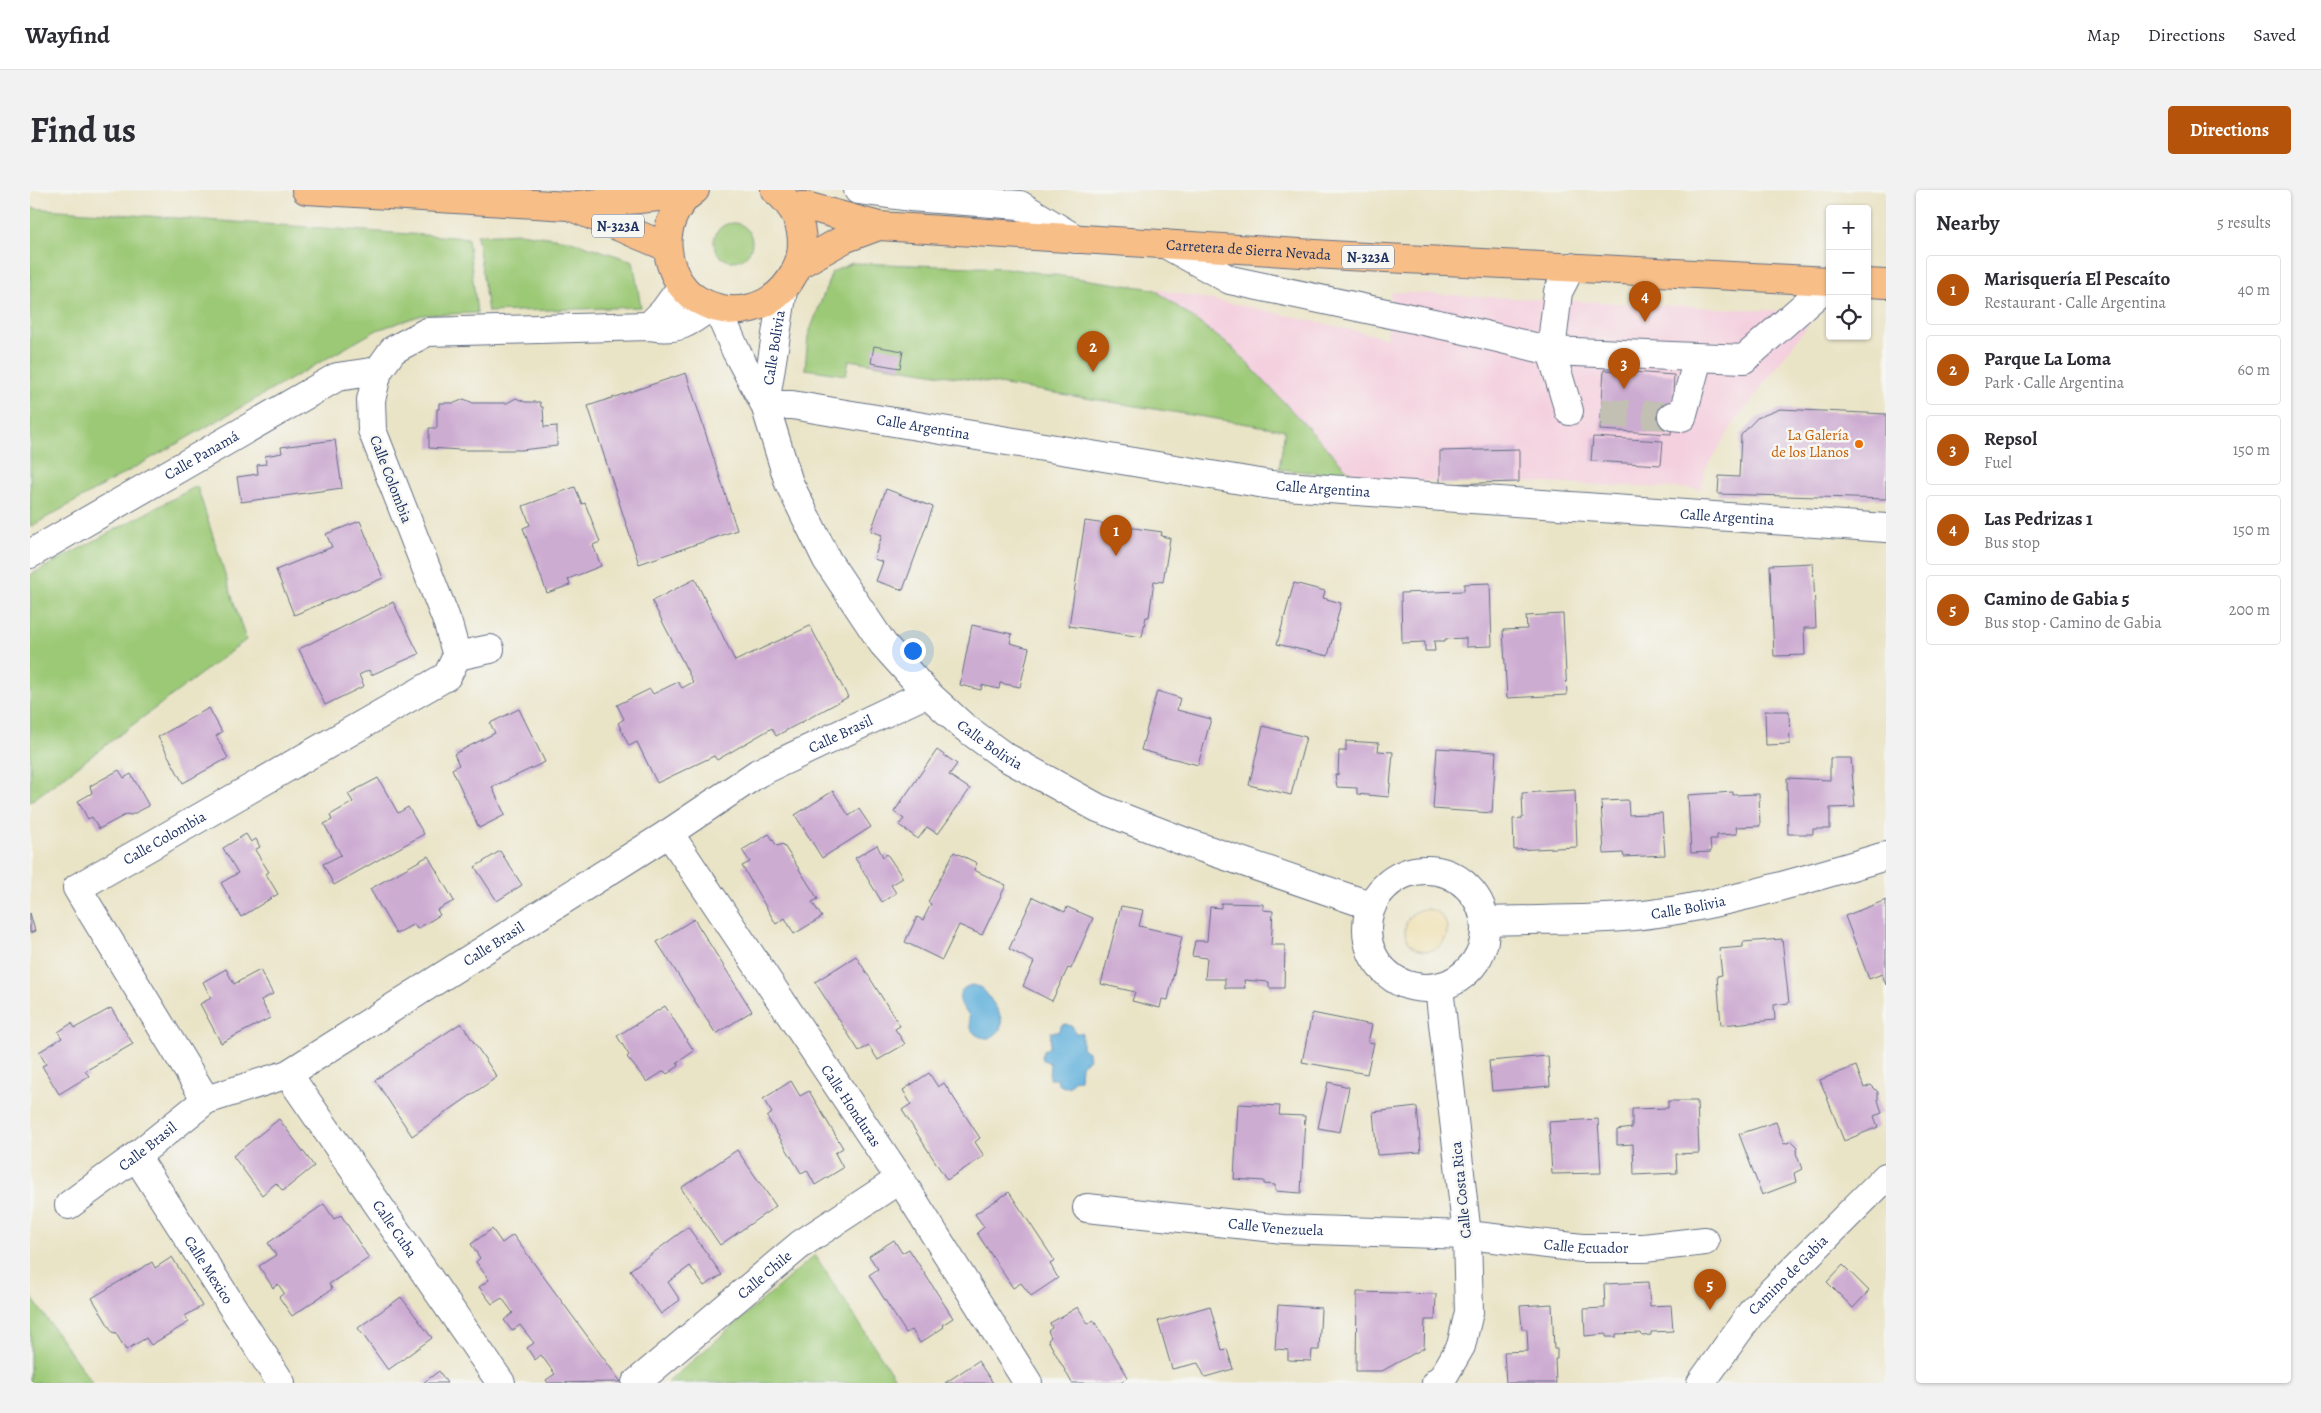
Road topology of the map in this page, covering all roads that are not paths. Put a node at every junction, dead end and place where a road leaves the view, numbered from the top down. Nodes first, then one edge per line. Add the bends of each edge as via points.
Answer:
1 (306, 190) edge
2 (858, 190) edge
3 (692, 192) edge
4 (782, 198) edge
5 (568, 206) junction
6 (879, 226) junction
7 (1076, 239) junction
8 (1165, 244) junction
9 (667, 248) junction
10 (798, 265) junction
11 (1571, 267) junction
12 (1826, 282) edge
13 (1871, 283) edge
14 (1886, 284) edge
15 (682, 286) junction
16 (1826, 286) edge
17 (783, 290) junction
18 (714, 308) junction
19 (649, 326) junction
20 (1551, 351) junction
21 (1698, 358) junction
22 (378, 372) junction
23 (765, 405) junction
24 (1569, 411) dead end
25 (1672, 416) dead end
26 (1886, 528) edge
27 (30, 554) edge
28 (490, 649) dead end
29 (457, 656) junction
30 (927, 693) junction
31 (669, 833) junction
32 (1886, 856) edge
33 (1372, 906) junction
34 (1485, 921) junction
35 (1439, 988) junction
36 (288, 1074) junction
37 (206, 1100) junction
38 (136, 1156) junction
39 (1886, 1177) edge
40 (900, 1179) junction
41 (69, 1205) dead end
42 (1087, 1208) dead end
43 (1467, 1236) junction
44 (1705, 1241) dead end
45 (281, 1383) edge
46 (501, 1383) edge
47 (636, 1383) edge
48 (1028, 1383) edge
49 (1436, 1383) edge
50 (1701, 1383) edge

1 - 5 main road, N-323A
2 - 7 street via 1020,205
3 - 5 main road, N-323A
3 - 9 main road, N-323A via 671,220
4 - 6 main road, Carretera de Sierra Nevada / N-323A
4 - 10 main road, N-323A via 799,224 802,243
5 - 9 main road, N-323A
6 - 7 main road, Carretera de Sierra Nevada / N-323A
6 - 10 main road, Carretera de Sierra Nevada / N-323A via 844,239
7 - 8 main road, Carretera de Sierra Nevada / N-323A
8 - 11 main road, Carretera de Sierra Nevada / N-323A
8 - 20 street via 1230,280
9 - 15 main road, N-323A via 673,271
10 - 17 main road, N-323A
11 - 12 main road, Carretera de Sierra Nevada / N-323A
11 - 20 street via 1558,292
13 - 14 main road
15 - 18 main road, N-323A via 694,298
15 - 19 street
16 - 21 street via 1744,359
17 - 18 main road, N-323A via 769,302 755,308 735,311
17 - 23 street, Calle Bolivia
18 - 19 street, Calle Colombia via 667,329
18 - 23 street, Calle Bolivia
19 - 22 street, Calle Colombia via 427,332 393,350
20 - 21 street
20 - 24 street
21 - 25 street via 1682,417
22 - 27 street, Calle Panamá via 337,377
22 - 29 street, Calle Colombia via 371,400 372,430 448,624
23 - 26 street, Calle Argentina via 792,405 1271,484
23 - 30 street, Calle Bolivia via 788,484 827,560 883,644
28 - 29 street
29 - 37 street, Calle Colombia via 448,676 77,888
30 - 31 street, Calle Brasil via 758,773
30 - 33 street, Calle Bolivia via 962,726 1004,756 1098,808 1188,843
31 - 36 street, Calle Brasil
31 - 40 street, Calle Honduras
32 - 34 street, Calle Bolivia via 1784,886 1633,916
33 - 34 street via 1382,889 1396,877 1414,871 1434,870 1468,886 1479,902
33 - 35 street via 1367,924 1374,960 1386,974 1402,984 1420,989
34 - 35 street via 1480,956 1456,982
35 - 43 street, Calle Costa Rica
36 - 37 street, Calle Brasil
36 - 46 street, Calle Cuba
37 - 38 street, Calle Brasil
38 - 41 street, Calle Brasil
38 - 45 street, Calle Mexico
39 - 50 street, Camino de Gabia via 1754,1309
40 - 47 street, Calle Chile via 801,1244
40 - 48 street, Calle Honduras
42 - 43 street, Calle Venezuela via 1282,1229
43 - 44 street, Calle Ecuador via 1582,1248 1644,1248
43 - 49 street, Calle Costa Rica via 1469,1312 1461,1346

